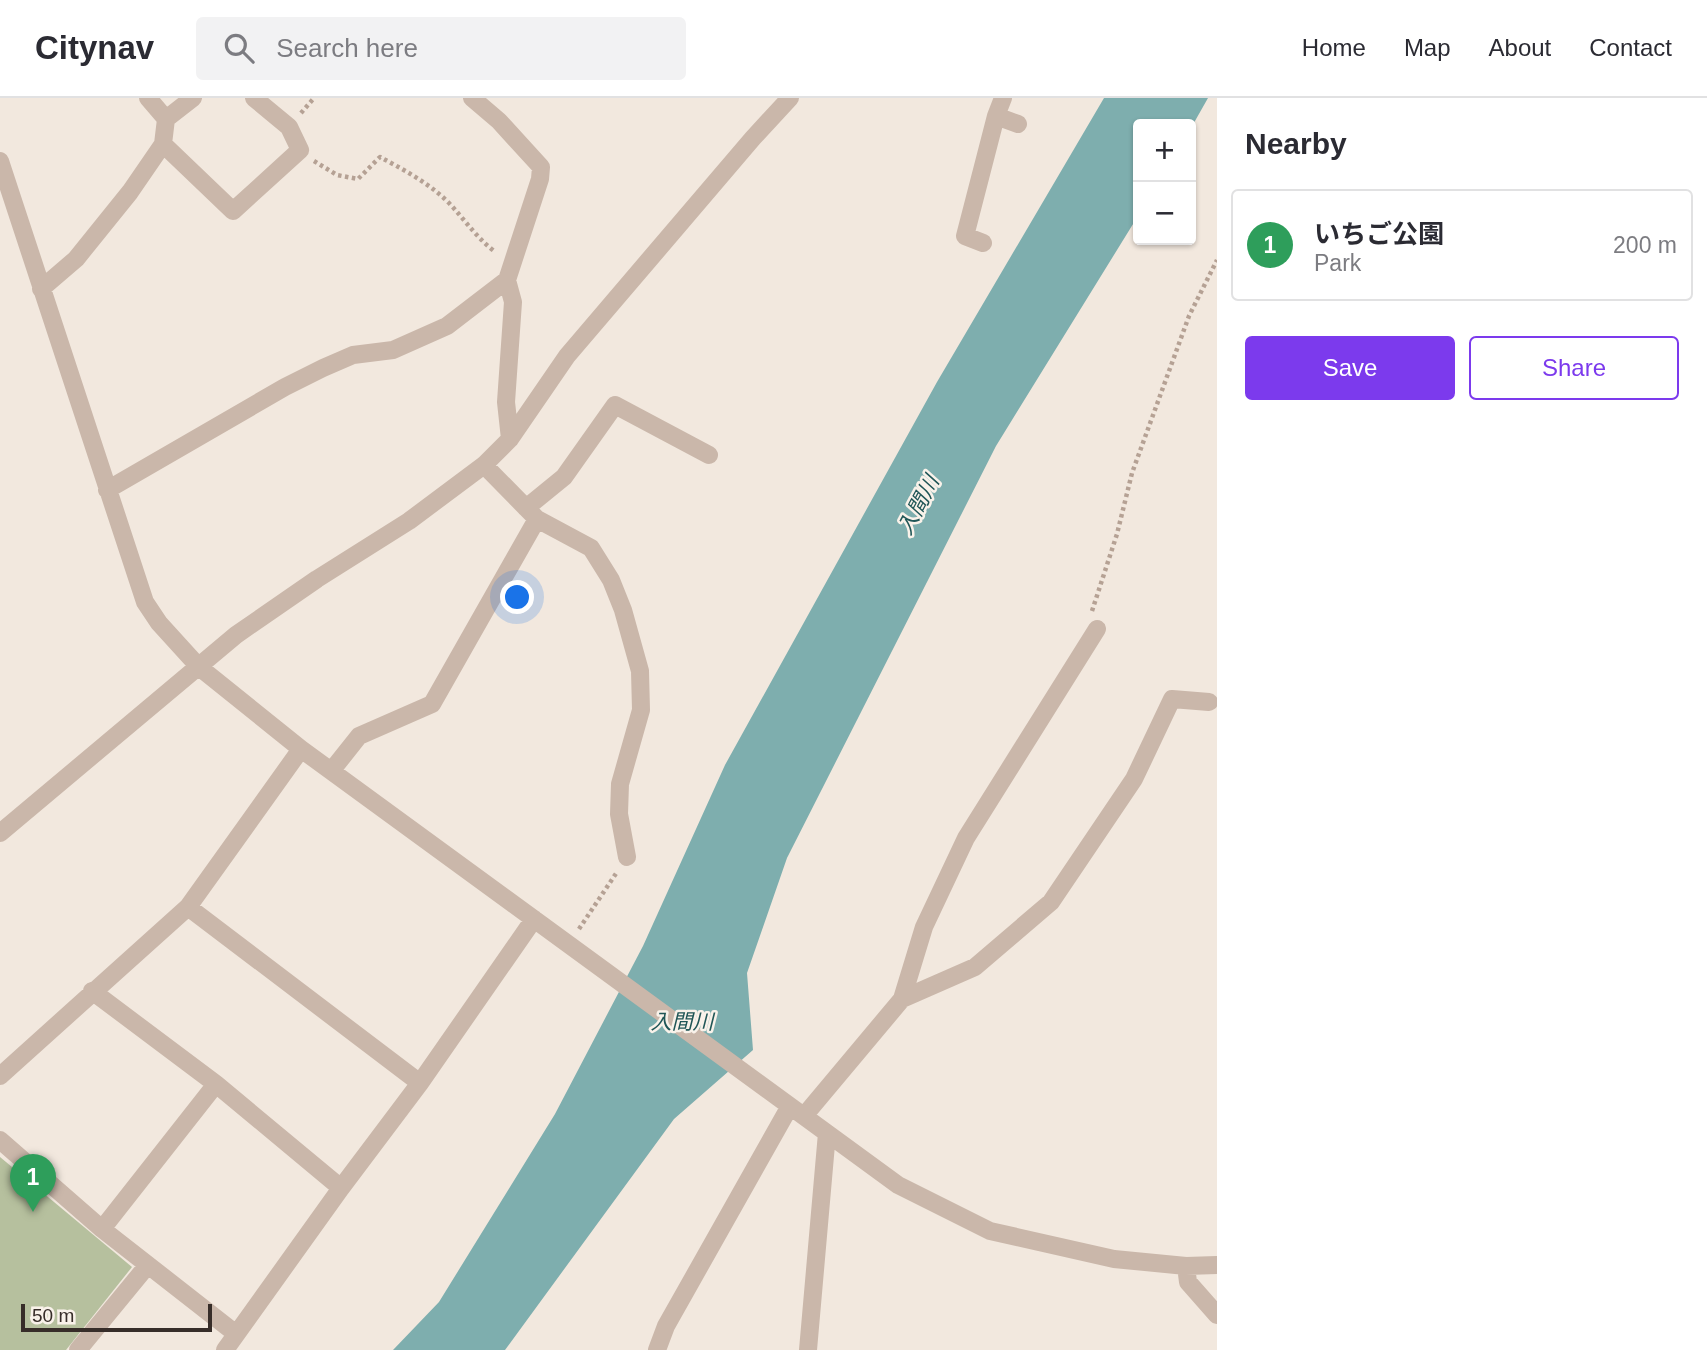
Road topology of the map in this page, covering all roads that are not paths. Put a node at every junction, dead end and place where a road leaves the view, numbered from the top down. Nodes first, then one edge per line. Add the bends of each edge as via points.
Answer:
1 (148, 98) edge
2 (193, 98) edge
3 (254, 98) edge
4 (472, 98) edge
5 (790, 98) edge
6 (1003, 98) edge
7 (996, 116) junction
8 (166, 119) junction
9 (1018, 124) dead end
10 (163, 144) junction
11 (0, 162) edge
12 (983, 243) dead end
13 (510, 273) junction
14 (41, 289) junction
15 (510, 439) junction
16 (709, 455) dead end
17 (484, 465) junction
18 (107, 491) junction
19 (532, 513) junction
20 (1097, 629) road end
21 (199, 667) junction
22 (1209, 702) dead end
23 (301, 749) junction
24 (332, 770) junction
25 (0, 833) edge
26 (627, 857) road end
27 (188, 906) junction
28 (534, 919) junction
29 (92, 991) junction
30 (902, 999) junction
31 (0, 1076) edge
32 (420, 1083) junction
33 (216, 1084) junction
34 (791, 1107) junction
35 (827, 1133) junction
36 (0, 1140) edge
37 (341, 1188) junction
38 (102, 1229) junction
39 (1217, 1265) edge
40 (147, 1266) junction
41 (1186, 1266) junction
42 (1217, 1315) edge
43 (235, 1333) junction
44 (78, 1350) edge
45 (225, 1350) edge
46 (657, 1350) edge
47 (808, 1350) edge

1 - 8 street
2 - 8 street
3 - 10 street via 289,127 300,150 233,211
4 - 13 street via 541,167
5 - 15 street via 567,356
6 - 7 street
7 - 9 street
7 - 12 street via 965,236
8 - 10 street
10 - 14 street via 76,259
11 - 14 street
13 - 15 street via 513,302 506,402
13 - 18 street via 447,326 393,350 354,355 323,368
14 - 18 street
15 - 17 street
16 - 19 street via 615,405
17 - 19 street
17 - 21 street via 409,521 236,635
18 - 21 street via 145,602
19 - 24 street via 432,704 359,736
19 - 26 street via 591,548 623,610 640,671 642,710 620,784 619,814
20 - 30 street via 966,838 924,927
21 - 23 street
21 - 25 street
22 - 30 street via 1172,699 1134,779 1051,902 975,967
23 - 24 street
23 - 27 street
24 - 28 street
27 - 29 street
27 - 32 street
28 - 32 street
28 - 34 street
29 - 31 street
29 - 33 street
30 - 34 street
32 - 37 street
33 - 37 street
33 - 38 street
34 - 35 street
34 - 46 street via 666,1326
35 - 41 street via 898,1185 990,1231 1114,1259
35 - 47 street
36 - 38 street
37 - 43 street
38 - 40 street
39 - 41 street
40 - 43 street
40 - 44 street
41 - 42 street via 1188,1282
43 - 45 street

